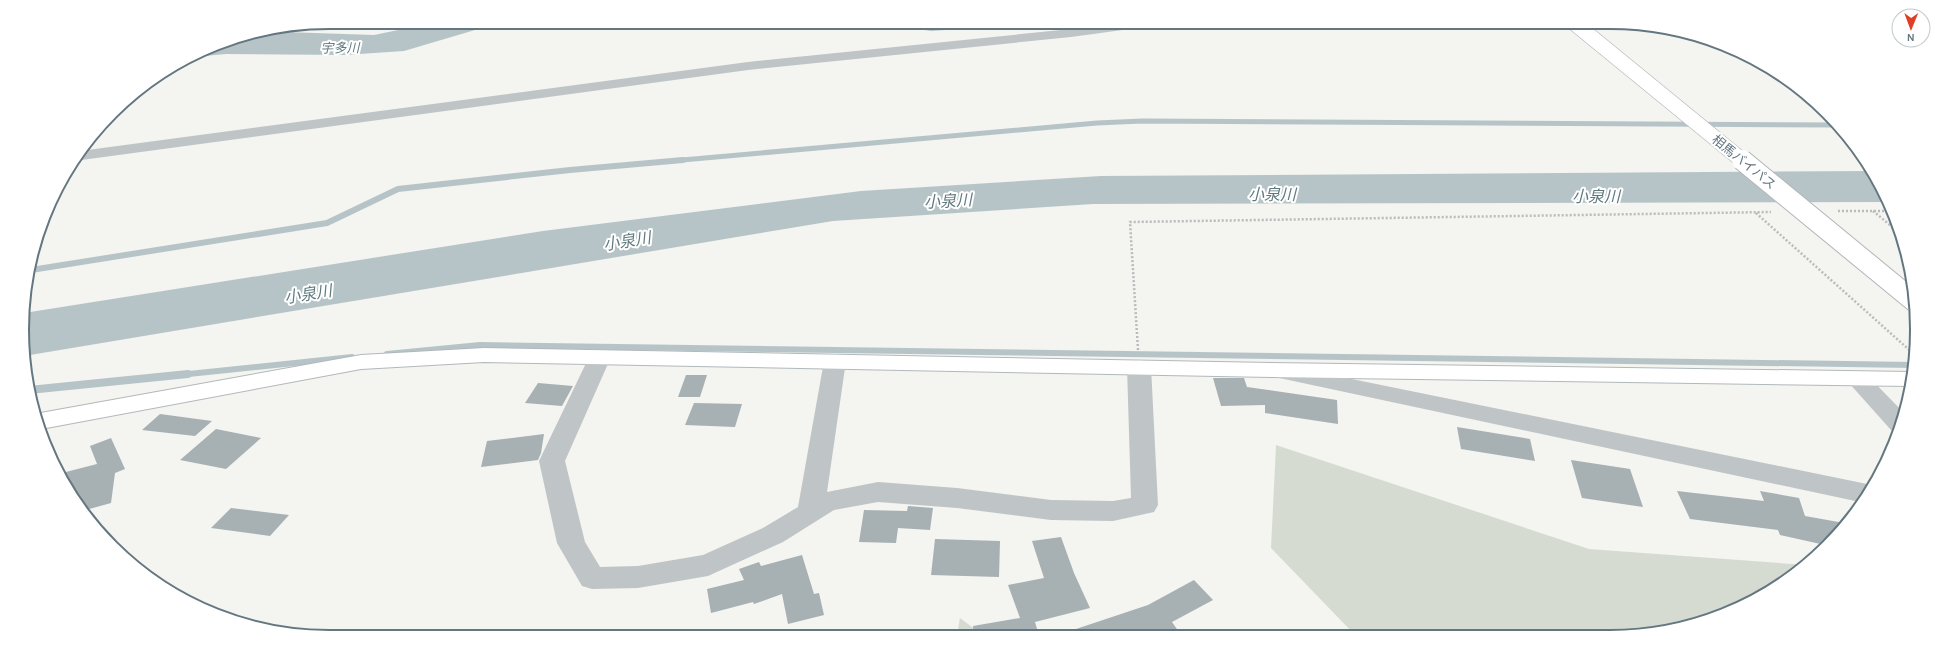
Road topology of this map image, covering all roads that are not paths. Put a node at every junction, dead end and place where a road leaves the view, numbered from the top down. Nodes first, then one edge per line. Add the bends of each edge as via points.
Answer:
1 (1100, 29) edge
2 (1582, 29) edge
3 (85, 156) edge
4 (1908, 296) edge
5 (600, 357) junction
6 (835, 362) junction
7 (1139, 367) junction
8 (1271, 370) junction
9 (1857, 378) junction
10 (1905, 379) edge
11 (1896, 420) edge
12 (43, 421) edge
13 (1861, 493) edge
14 (811, 512) junction

1 - 3 street via 748,66
2 - 4 main road, 相馬バイパス, bridge
5 - 6 main road
5 - 12 main road via 484,354 361,362
5 - 14 street via 552,460 571,543 592,578 638,578 708,564 773,535
6 - 7 main road
6 - 14 street
7 - 8 main road
7 - 14 street via 1145,505 1113,511 1051,510 957,498 878,492 827,502
8 - 9 main road
8 - 13 street
9 - 10 main road
9 - 11 street

